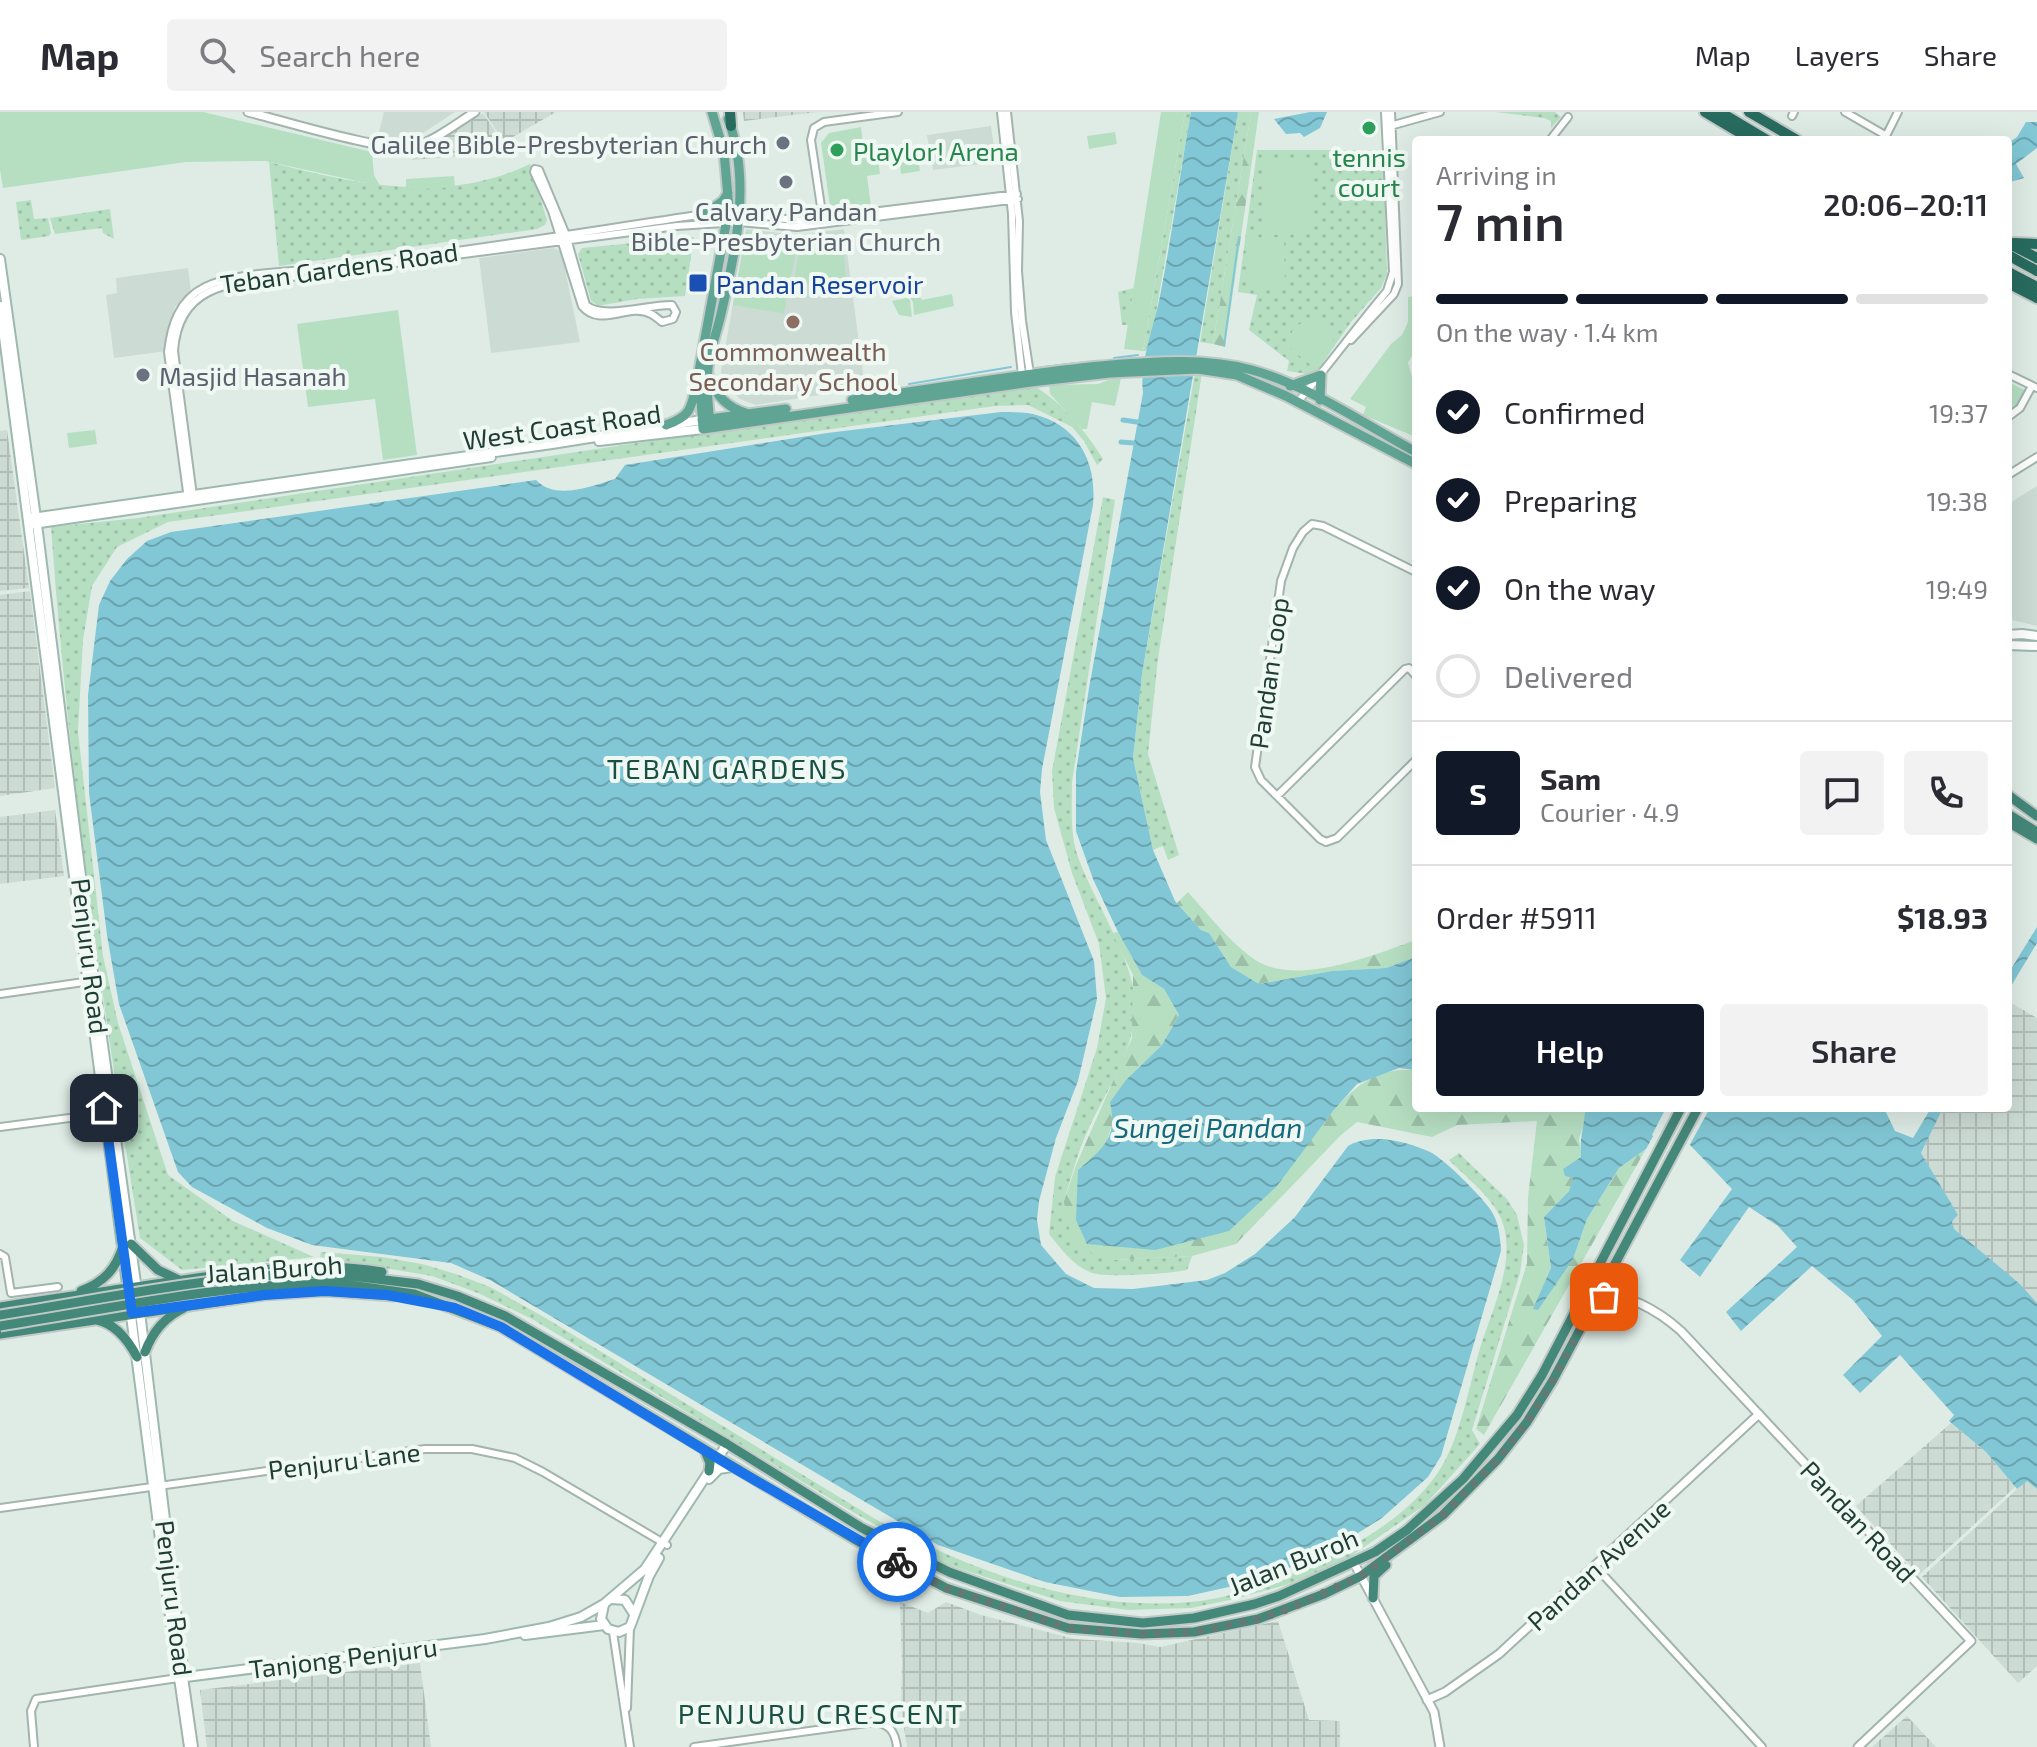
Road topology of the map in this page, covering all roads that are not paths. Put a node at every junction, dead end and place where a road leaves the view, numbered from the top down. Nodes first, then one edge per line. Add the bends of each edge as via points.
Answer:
1 (248, 112) edge
2 (463, 112) edge
3 (475, 112) edge
4 (712, 112) edge
5 (728, 112) edge
6 (898, 112) edge
7 (1001, 112) edge
8 (1007, 112) edge
9 (1388, 112) edge
10 (1439, 112) edge
11 (1705, 112) edge
12 (1720, 112) edge
13 (1749, 112) edge
14 (1845, 112) edge
15 (1898, 112) edge
16 (1858, 115) edge
17 (1568, 117) dead end
18 (457, 122) junction
19 (731, 126) joint
20 (1388, 126) junction
21 (1553, 136) edge
22 (1745, 136) edge
23 (1760, 136) edge
24 (1790, 136) edge
25 (1010, 180) junction
26 (728, 193) junction
27 (1014, 197) junction
28 (998, 199) junction
29 (705, 214) junction
30 (1012, 214) junction
31 (733, 218) junction
32 (823, 221) junction
33 (564, 238) junction
34 (2012, 242) edge
35 (2012, 244) edge
36 (2037, 244) edge
37 (2012, 257) edge
38 (2037, 258) edge
39 (0, 260) edge
40 (1, 267) edge
41 (2037, 271) edge
42 (2012, 274) edge
43 (2012, 285) edge
44 (2037, 287) edge
45 (2037, 298) edge
46 (0, 306) edge
47 (1199, 365) junction
48 (708, 371) junction
49 (1321, 375) junction
50 (2012, 376) edge
51 (1027, 378) junction
52 (699, 380) junction
53 (1290, 386) junction
54 (2034, 387) edge
55 (1305, 393) junction
56 (1320, 400) junction
57 (1297, 403) junction
58 (748, 414) junction
59 (2012, 414) edge
60 (706, 424) junction
61 (666, 425) junction
62 (1412, 450) edge
63 (2037, 457) edge
64 (1412, 462) edge
65 (2012, 473) edge
66 (190, 499) junction
67 (32, 521) junction
68 (1412, 570) edge
69 (2012, 635) edge
70 (2037, 636) edge
71 (2012, 645) edge
72 (2037, 646) edge
73 (1412, 671) edge
74 (1412, 764) edge
75 (1277, 796) junction
76 (2012, 798) edge
77 (2012, 805) edge
78 (2012, 816) edge
79 (2037, 819) edge
80 (2012, 824) edge
81 (2037, 832) edge
82 (2037, 839) edge
83 (90, 981) junction
84 (0, 994) edge
85 (1679, 1112) edge
86 (1696, 1112) edge
87 (108, 1113) junction
88 (0, 1127) edge
89 (127, 1245) junction
90 (0, 1254) edge
91 (1617, 1258) junction
92 (336, 1279) junction
93 (181, 1280) junction
94 (58, 1287) dead end
95 (132, 1288) junction
96 (67, 1296) junction
97 (457, 1296) junction
98 (1631, 1301) junction
99 (191, 1305) junction
100 (1593, 1305) junction
101 (0, 1307) edge
102 (455, 1308) junction
103 (136, 1313) junction
104 (0, 1315) edge
105 (94, 1319) junction
106 (0, 1326) edge
107 (0, 1334) edge
108 (141, 1354) junction
109 (1759, 1414) junction
110 (727, 1444) junction
111 (704, 1450) junction
112 (718, 1458) junction
113 (732, 1467) junction
114 (709, 1471) junction
115 (157, 1485) junction
116 (0, 1508) edge
117 (1395, 1538) junction
118 (666, 1544) junction
119 (1407, 1544) junction
120 (1392, 1555) junction
121 (1354, 1563) junction
122 (1595, 1566) junction
123 (1361, 1576) junction
124 (1373, 1598) junction
125 (606, 1603) junction
126 (604, 1625) junction
127 (631, 1625) junction
128 (613, 1632) junction
129 (508, 1635) junction
130 (181, 1677) junction
131 (1427, 1700) junction
132 (626, 1716) junction
133 (34, 1747) edge
134 (188, 1747) edge
135 (194, 1747) edge
136 (630, 1747) edge
137 (694, 1747) edge
138 (897, 1747) edge
139 (1440, 1747) edge
140 (1762, 1747) edge
141 (1858, 1747) edge

1 - 18 street via 405,148
2 - 18 street
3 - 18 street
4 - 26 main road via 724,152
5 - 19 highway
6 - 32 street via 824,122 814,128 811,140
7 - 25 street
8 - 27 street
9 - 20 street
10 - 20 street
11 - 22 highway
12 - 23 highway
13 - 24 highway
14 - 16 street
15 - 16 street via 1887,134
17 - 21 street
19 - 31 main road via 739,172
20 - 49 street via 1393,272 1387,291
25 - 27 street
25 - 28 street
26 - 29 main road
26 - 31 main road
27 - 28 street
27 - 30 street
27 - 51 street
28 - 30 street
28 - 32 street
29 - 31 street, Teban Gardens Road
29 - 33 street, Teban Gardens Road
30 - 51 street via 1014,302
31 - 32 street
31 - 33 street, Teban Gardens Road
31 - 48 main road
31 - 52 main road
33 - 33 street via 534,172 535,169 539,170
33 - 33 street via 591,309 667,305 675,308 673,319 662,322 645,312 592,315 582,306
33 - 66 street, Teban Gardens Road via 337,270 226,279 194,293 176,313 168,352
34 - 36 highway
35 - 38 highway
37 - 41 highway
39 - 40 main road, Penjuru Road
40 - 67 main road, Penjuru Road
42 - 44 highway
43 - 45 highway
46 - 67 main road, Penjuru Road
47 - 51 main road, West Coast Road
47 - 53 main road, West Coast Road via 1254,371
47 - 57 main road, West Coast Road via 1237,375
48 - 58 main road via 722,399
48 - 60 main road
49 - 53 main road
49 - 55 street
49 - 56 main road
50 - 54 street
51 - 58 main road, West Coast Road
51 - 60 main road, West Coast Road
52 - 60 main road
52 - 61 main road via 687,415
53 - 55 main road, West Coast Road
54 - 59 street
55 - 56 main road, West Coast Road
55 - 57 street
56 - 62 main road, West Coast Road
57 - 64 main road, West Coast Road
58 - 60 main road, West Coast Road
60 - 61 main road, West Coast Road
60 - 66 main road, West Coast Road
61 - 66 main road, West Coast Road
63 - 65 street
66 - 67 main road, West Coast Road
67 - 83 main road, Penjuru Road
68 - 75 street, Pandan Loop via 1323,526 1312,524 1293,548 1281,581 1255,754 1261,780
69 - 70 main road
71 - 72 main road
73 - 75 street via 1405,669
74 - 75 street, Pandan Loop via 1333,841 1320,839
76 - 79 highway
77 - 79 highway
78 - 81 highway
80 - 82 highway
83 - 84 street
83 - 87 main road, Penjuru Road
85 - 117 highway, Jalan Buroh via 1517,1415 1463,1479
86 - 91 highway, Jalan Buroh
87 - 88 street
87 - 89 main road, Penjuru Road
89 - 93 highway via 158,1270
89 - 95 main road, Penjuru Road
89 - 96 highway via 110,1273
90 - 94 street via 11,1293
91 - 98 street via 1617,1287
91 - 100 highway, Jalan Buroh
92 - 97 highway, Jalan Buroh via 418,1284
92 - 102 highway, Jalan Buroh
92 - 104 highway, Jalan Buroh, bridge via 289,1275 204,1284
92 - 106 highway, Jalan Buroh, bridge
93 - 95 highway
93 - 97 highway via 289,1267 345,1268 419,1279
95 - 96 highway
95 - 103 main road, Penjuru Road
96 - 101 highway
97 - 110 highway, Jalan Buroh via 519,1324
98 - 100 street via 1609,1296
98 - 109 street, Pandan Road via 1681,1331
99 - 102 highway via 325,1291 387,1295
99 - 103 highway
99 - 108 highway via 167,1320
100 - 119 highway, Jalan Buroh via 1527,1422 1454,1504
102 - 111 highway, Jalan Buroh via 501,1327
103 - 105 highway
103 - 108 main road, Penjuru Road
105 - 107 highway
105 - 108 highway via 120,1333
108 - 115 main road, Penjuru Road
109 - 122 street, Pandan Avenue
109 - 141 street, Pandan Road via 1971,1641
110 - 112 main road, Tanjong Penjuru
110 - 121 highway, Jalan Buroh via 862,1528 937,1566 1068,1615 1143,1623 1207,1616 1279,1596
111 - 112 highway, Jalan Buroh
111 - 114 highway
112 - 113 highway, Jalan Buroh
112 - 114 main road, Tanjong Penjuru
113 - 118 main road, Tanjong Penjuru via 712,1473
113 - 123 highway, Jalan Buroh via 946,1588 1068,1628 1194,1632 1288,1609
114 - 118 main road, Tanjong Penjuru
115 - 116 street, Penjuru Lane
115 - 118 street, Penjuru Lane via 425,1449 472,1449 515,1458
115 - 130 main road, Penjuru Road
117 - 119 highway
117 - 121 highway, Jalan Buroh
118 - 125 main road, Tanjong Penjuru
118 - 127 main road, Tanjong Penjuru
119 - 120 highway, Jalan Buroh
120 - 123 highway, Jalan Buroh
120 - 124 highway via 1374,1576
121 - 123 street
122 - 131 street, Pandan Avenue via 1499,1654
122 - 140 street
123 - 124 street
124 - 131 street
125 - 126 main road via 600,1613
125 - 127 main road via 619,1598 630,1604
125 - 129 main road, Tanjong Penjuru via 562,1623
126 - 128 main road
126 - 129 main road, Tanjong Penjuru
127 - 128 main road
127 - 132 street, Tanjong Penjuru
128 - 132 street, Tanjong Penjuru
129 - 130 main road, Tanjong Penjuru
130 - 133 street via 36,1699 31,1711
130 - 134 street, Penjuru Road
130 - 135 street, Penjuru Road
131 - 139 street
132 - 136 street, Tanjong Penjuru
137 - 138 street via 874,1722 890,1727

